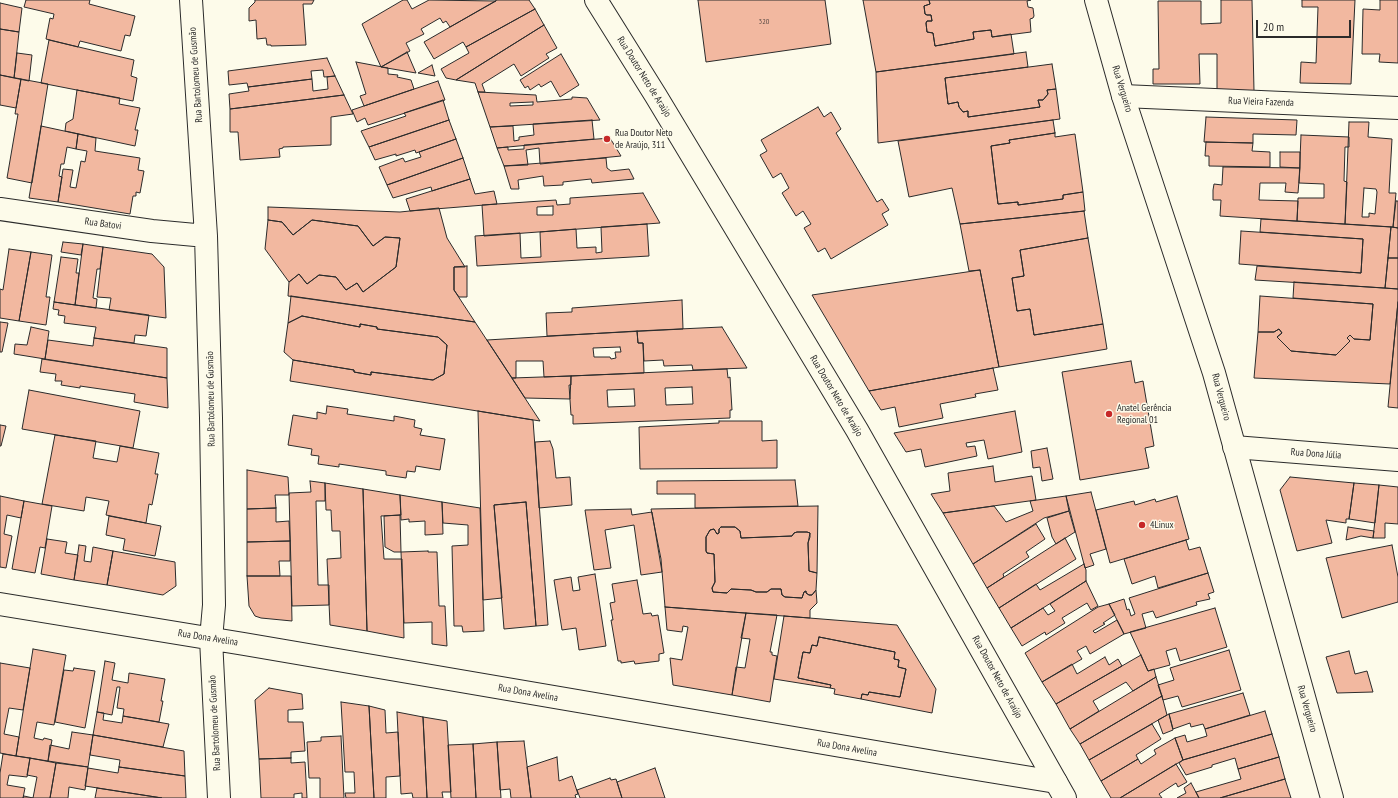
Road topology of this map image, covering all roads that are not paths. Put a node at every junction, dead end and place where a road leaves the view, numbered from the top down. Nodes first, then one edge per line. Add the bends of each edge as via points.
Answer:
1 (191, 0) edge
2 (596, 0) edge
3 (1096, 0) edge
4 (1123, 96) junction
5 (1398, 108) edge
6 (0, 210) edge
7 (206, 236) junction
8 (1234, 447) junction
9 (1398, 460) edge
10 (0, 604) edge
11 (211, 639) junction
12 (1060, 790) edge
13 (219, 798) edge
14 (1332, 798) edge

1 - 7 street, Rua Bartolomeu de Gusmão
2 - 12 street, Rua Doutor Neto de Araújo via 857,430
3 - 4 street, Rua Vergueiro
4 - 5 street, Rua Vieira Fazenda
4 - 8 street, Rua Vergueiro via 1214,373
6 - 7 street, Rua Batovi
7 - 11 street, Rua Bartolomeu de Gusmão via 214,605
8 - 9 street, Rua Dona Júlia
8 - 14 street, Rua Vergueiro
10 - 11 street, Rua Dona Avelina
11 - 12 street, Rua Dona Avelina via 952,766
11 - 13 street, Rua Bartolomeu de Gusmão

